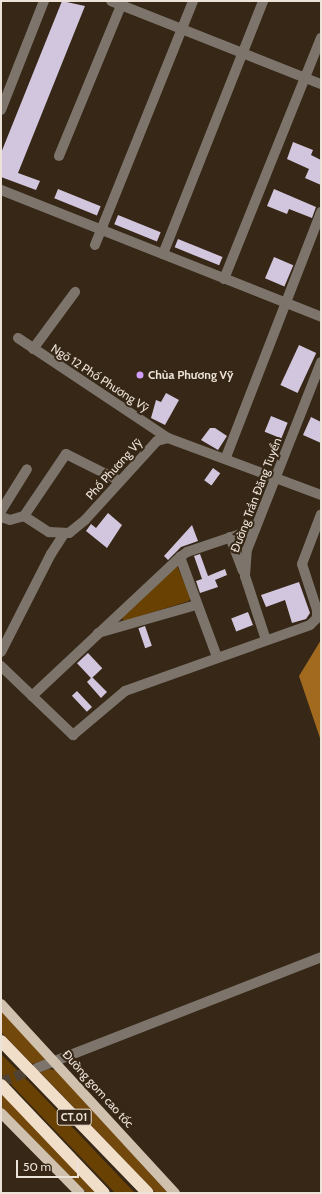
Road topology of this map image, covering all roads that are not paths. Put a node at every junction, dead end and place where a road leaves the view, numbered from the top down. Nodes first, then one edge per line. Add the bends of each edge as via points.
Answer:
1 (44, 1) edge
2 (111, 1) edge
3 (193, 1) edge
4 (263, 1) edge
5 (122, 3) edge
6 (182, 28) junction
7 (321, 38) edge
8 (243, 53) junction
9 (305, 78) junction
10 (321, 84) edge
11 (1, 110) edge
12 (59, 156) dead end
13 (1, 190) edge
14 (321, 212) edge
15 (100, 231) junction
16 (95, 244) dead end
17 (163, 254) junction
18 (224, 279) junction
19 (75, 292) dead end
20 (285, 304) junction
21 (321, 317) edge
22 (18, 338) dead end
23 (33, 349) junction
24 (321, 362) edge
25 (168, 438) junction
26 (226, 457) junction
27 (27, 469) dead end
28 (276, 478) junction
29 (120, 480) junction
30 (321, 495) edge
31 (1, 511) edge
32 (321, 514) edge
33 (24, 516) junction
34 (1, 517) edge
35 (255, 528) junction
36 (64, 534) junction
37 (230, 537) junction
38 (180, 557) junction
39 (245, 576) junction
40 (196, 605) junction
41 (96, 633) junction
42 (266, 640) junction
43 (1, 652) edge
44 (217, 657) junction
45 (1, 666) edge
46 (32, 696) junction
47 (321, 957) edge
48 (1, 1004) edge
49 (1, 1041) edge
50 (57, 1062) junction
51 (37, 1068) tunnel mouth
52 (1, 1085) edge
53 (1, 1113) edge
54 (80, 1193) edge
55 (104, 1193) edge
56 (148, 1193) edge
57 (175, 1193) edge

1 - 11 street
2 - 5 street
3 - 6 street
4 - 8 street
5 - 6 street
5 - 12 street
6 - 8 street
6 - 15 street
7 - 9 street
8 - 9 street
8 - 17 street
9 - 10 street
9 - 18 street
13 - 15 street
14 - 20 street
15 - 16 street
15 - 17 street
17 - 18 street
18 - 20 street
19 - 23 street
20 - 21 street
20 - 26 street
22 - 23 street, Ngõ 12 Phố Phương Vỹ
23 - 25 street, Ngõ 12 Phố Phương Vỹ
24 - 28 street, Đường Trần Đăng Tuyển
25 - 26 street
25 - 29 street, Phố Phương Vỹ via 157,441
26 - 28 street
27 - 31 street
28 - 30 street
28 - 35 street, Đường Trần Đăng Tuyển
29 - 33 street via 66,454
29 - 36 street, Phố Phương Vỹ via 84,520
32 - 42 street via 302,564 317,610 317,618 310,625
33 - 34 street via 10,520
33 - 36 street via 49,532
35 - 37 street
35 - 39 street, Đường Trần Đăng Tuyển via 247,550
36 - 43 street via 51,554
37 - 38 street
37 - 39 street
38 - 40 street
38 - 41 street
39 - 42 street, Đường Trần Đăng Tuyển
40 - 41 street
40 - 44 street
41 - 46 street
42 - 44 street
44 - 46 street via 125,691 73,735
45 - 46 street
47 - 50 street via 80,1050
48 - 50 main road, Đường gom cao tốc
49 - 56 highway, CT.01
50 - 51 street
50 - 57 main road, Đường gom cao tốc
52 - 55 highway, CT.01
53 - 54 main road

